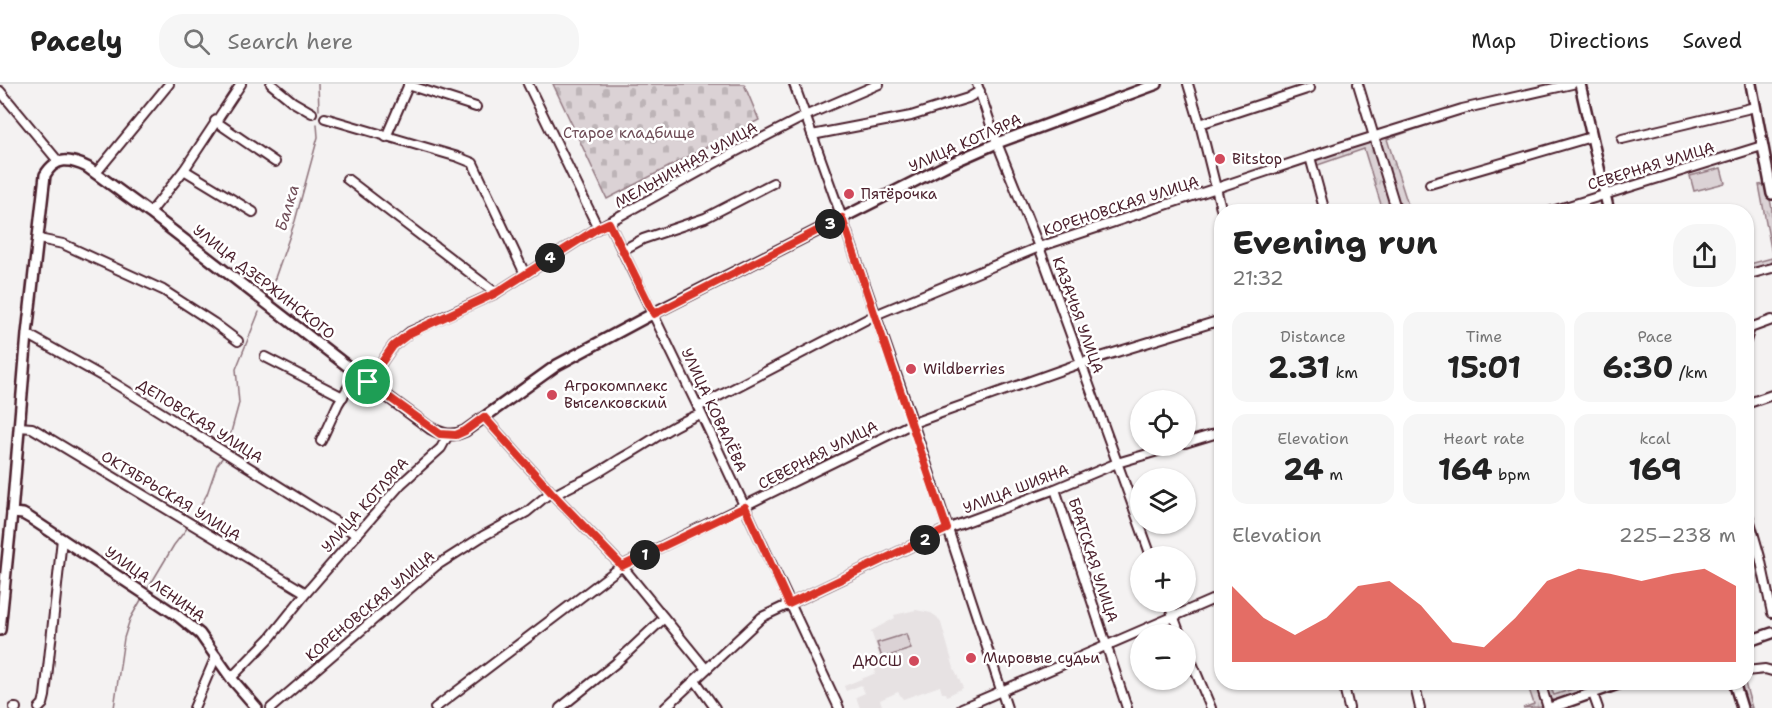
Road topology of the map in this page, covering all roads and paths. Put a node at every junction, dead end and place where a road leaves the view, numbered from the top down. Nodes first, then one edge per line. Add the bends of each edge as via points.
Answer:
1 (169, 84) edge
2 (241, 84) edge
3 (271, 84) edge
4 (528, 84) edge
5 (794, 84) edge
6 (879, 84) edge
7 (1157, 84) edge
8 (1188, 84) edge
9 (1358, 84) edge
10 (1572, 84) edge
11 (1580, 84) edge
12 (1751, 84) edge
13 (406, 85) edge
14 (979, 87) edge
15 (1310, 88) dead end
16 (0, 91) edge
17 (476, 107) dead end
18 (1755, 107) junction
19 (312, 113) dead end
20 (805, 116) junction
21 (325, 118) dead end
22 (216, 121) junction
23 (1200, 124) junction
24 (812, 135) junction
25 (1374, 136) junction
26 (386, 137) junction
27 (1591, 137) junction
28 (1622, 139) dead end
29 (997, 143) junction
30 (1762, 146) junction
31 (1310, 158) junction
32 (58, 161) junction
33 (274, 162) dead end
34 (184, 170) junction
35 (96, 173) junction
36 (347, 179) dead end
37 (773, 183) dead end
38 (1430, 184) dead end
39 (1216, 188) junction
40 (1605, 194) junction
41 (1772, 194) edge
42 (1220, 204) edge
43 (1323, 204) edge
44 (1395, 204) edge
45 (1574, 204) edge
46 (1607, 204) edge
47 (253, 212) dead end
48 (150, 213) junction
49 (842, 218) junction
50 (609, 223) junction
51 (598, 228) junction
52 (39, 239) junction
53 (1040, 247) junction
54 (623, 250) junction
55 (1772, 268) edge
56 (1754, 273) edge
57 (525, 274) junction
58 (496, 293) junction
59 (654, 314) junction
60 (875, 315) junction
61 (1772, 321) edge
62 (1214, 322) edge
63 (1754, 327) edge
64 (27, 334) junction
65 (238, 341) dead end
66 (265, 357) dead end
67 (1081, 363) junction
68 (357, 373) junction
69 (368, 382) junction
70 (1772, 395) edge
71 (343, 397) junction
72 (1754, 401) edge
73 (700, 410) junction
74 (484, 417) junction
75 (913, 423) junction
76 (20, 427) junction
77 (1214, 434) edge
78 (448, 435) junction
79 (1196, 440) edge
80 (321, 441) dead end
81 (1141, 456) edge
82 (1117, 463) junction
83 (1055, 489) junction
84 (553, 494) junction
85 (745, 507) junction
86 (12, 513) junction
87 (947, 529) junction
88 (357, 535) junction
89 (1754, 536) edge
90 (63, 539) junction
91 (1147, 546) edge
92 (622, 566) junction
93 (306, 593) junction
94 (1214, 599) edge
95 (789, 604) junction
96 (1171, 612) edge
97 (1772, 613) edge
98 (1173, 617) junction
99 (664, 618) junction
100 (1176, 624) edge
101 (0, 630) edge
102 (1772, 633) edge
103 (1754, 639) edge
104 (1107, 646) junction
105 (216, 656) junction
106 (706, 669) junction
107 (1754, 670) edge
108 (1772, 671) edge
109 (1196, 672) edge
110 (231, 678) junction
111 (695, 680) junction
112 (1001, 690) junction
113 (1345, 690) edge
114 (1415, 690) edge
115 (1543, 690) edge
116 (1603, 690) edge
117 (1736, 690) edge
118 (1593, 694) junction
119 (39, 708) edge
120 (194, 708) edge
121 (257, 708) edge
122 (271, 708) edge
123 (435, 708) edge
124 (560, 708) edge
125 (665, 708) edge
126 (715, 708) edge
127 (839, 708) edge
128 (962, 708) edge
129 (1007, 708) edge
130 (1127, 708) edge
131 (1211, 708) edge
132 (1349, 708) edge
133 (1420, 708) edge
134 (1549, 708) edge
135 (1598, 708) edge
136 (1742, 708) edge

1 - 35 street
2 - 22 street
3 - 19 street
4 - 51 street
5 - 20 street
6 - 20 street, МЕЛЬНИЧНАЯ УЛИЦА
7 - 29 main road, УЛИЦА КОТЛЯРА
8 - 23 street
9 - 25 street
10 - 25 street, КОРЕНОВСКАЯ УЛИЦА via 1462,109
11 - 27 main road
12 - 18 main road
13 - 17 street
13 - 26 street
14 - 24 street via 968,98 911,116
14 - 29 street, КАЗАЧЬЯ УЛИЦА
15 - 23 street
16 - 32 street
18 - 28 street
18 - 30 main road
20 - 24 street
20 - 50 street, МЕЛЬНИЧНАЯ УЛИЦА
21 - 26 street
22 - 33 street
22 - 34 street
23 - 39 street
24 - 49 street
25 - 31 street, КОРЕНОВСКАЯ УЛИЦА
25 - 44 street
26 - 57 street via 473,163
27 - 38 street
27 - 40 main road
29 - 49 main road, УЛИЦА КОТЛЯРА
29 - 53 street, КАЗАЧЬЯ УЛИЦА
30 - 40 street, СЕВЕРНАЯ УЛИЦА
30 - 41 main road
31 - 39 street, КОРЕНОВСКАЯ УЛИЦА
31 - 43 street
32 - 35 main road, УЛИЦА ДЗЕРЖИНСКОГО via 75,161
32 - 52 main road via 45,175
34 - 47 street
34 - 48 street
35 - 48 main road, УЛИЦА ДЗЕРЖИНСКОГО
36 - 58 street
37 - 54 street via 705,218
39 - 42 street
39 - 53 street, КОРЕНОВСКАЯ УЛИЦА
40 - 45 street, СЕВЕРНАЯ УЛИЦА
40 - 46 main road
48 - 68 main road, УЛИЦА ДЗЕРЖИНСКОГО
49 - 59 main road, УЛИЦА КОТЛЯРА
49 - 60 street
50 - 51 street, МЕЛЬНИЧНАЯ УЛИЦА
50 - 54 street, УЛИЦА КОВАЛЁВА
51 - 57 street, МЕЛЬНИЧНАЯ УЛИЦА
52 - 64 main road
52 - 65 street via 63,244 164,290
53 - 60 street, КОРЕНОВСКАЯ УЛИЦА
53 - 67 street, КАЗАЧЬЯ УЛИЦА
54 - 59 street, УЛИЦА КОВАЛЁВА
55 - 56 street
57 - 58 street, МЕЛЬНИЧНАЯ УЛИЦА
58 - 69 street, МЕЛЬНИЧНАЯ УЛИЦА via 410,333 393,346
59 - 73 street, УЛИЦА КОВАЛЁВА
59 - 74 main road, УЛИЦА КОТЛЯРА via 557,365
60 - 73 street, КОРЕНОВСКАЯ УЛИЦА
60 - 75 street
61 - 63 street
62 - 67 street, СЕВЕРНАЯ УЛИЦА
64 - 76 main road
64 - 88 street, ДЕПОВСКАЯ УЛИЦА via 114,383
66 - 71 street
67 - 75 street, СЕВЕРНАЯ УЛИЦА
67 - 82 street, КАЗАЧЬЯ УЛИЦА
68 - 69 main road, УЛИЦА ДЗЕРЖИНСКОГО
68 - 71 street
69 - 78 main road, УЛИЦА ДЗЕРЖИНСКОГО via 430,428
70 - 72 street
71 - 80 street
73 - 84 street, КОРЕНОВСКАЯ УЛИЦА via 581,482
73 - 85 street, УЛИЦА КОВАЛЁВА
74 - 78 main road, УЛИЦА КОТЛЯРА via 465,431
74 - 84 street
75 - 85 street, СЕВЕРНАЯ УЛИЦА
75 - 87 street
76 - 86 main road
76 - 93 street, ОКТЯБРЬСКАЯ УЛИЦА via 32,428
77 - 79 street
78 - 88 street, УЛИЦА КОТЛЯРА via 441,448 401,484
81 - 82 street, УЛИЦА ШИЯНА
82 - 83 street, УЛИЦА ШИЯНА
82 - 91 street, КАЗАЧЬЯ УЛИЦА
83 - 87 street, УЛИЦА ШИЯНА
83 - 104 street, БРАТСКАЯ УЛИЦА
84 - 92 street
84 - 122 street, КОРЕНОВСКАЯ УЛИЦА via 436,566
85 - 92 street, СЕВЕРНАЯ УЛИЦА
85 - 95 street, УЛИЦА КОВАЛЁВА
86 - 90 main road, УЛИЦА ЛЕНИНА via 23,514
86 - 101 main road
87 - 95 street, УЛИЦА ШИЯНА
87 - 112 street
88 - 93 street, УЛИЦА КОТЛЯРА
89 - 97 street
90 - 105 main road, УЛИЦА ЛЕНИНА via 178,616 200,634
90 - 119 street via 45,696
92 - 99 street
92 - 123 street, СЕВЕРНАЯ УЛИЦА
93 - 110 street, УЛИЦА КОТЛЯРА
94 - 98 street
95 - 106 street, УЛИЦА ШИЯНА via 762,617
95 - 127 street, УЛИЦА КОВАЛЁВА
96 - 98 street
98 - 100 street
98 - 104 street
99 - 106 street
99 - 124 street
102 - 103 main road
104 - 112 street
104 - 130 street, БРАТСКАЯ УЛИЦА
105 - 110 main road, УЛИЦА ЛЕНИНА
105 - 120 street
106 - 111 street, УЛИЦА ШИЯНА
107 - 108 street
109 - 131 street
110 - 121 main road, УЛИЦА ЛЕНИНА
111 - 125 street, УЛИЦА ШИЯНА
111 - 126 street
112 - 128 street
112 - 129 street
113 - 132 street
114 - 133 street
115 - 134 street
116 - 118 main road
117 - 136 main road
118 - 134 main road
118 - 135 street

